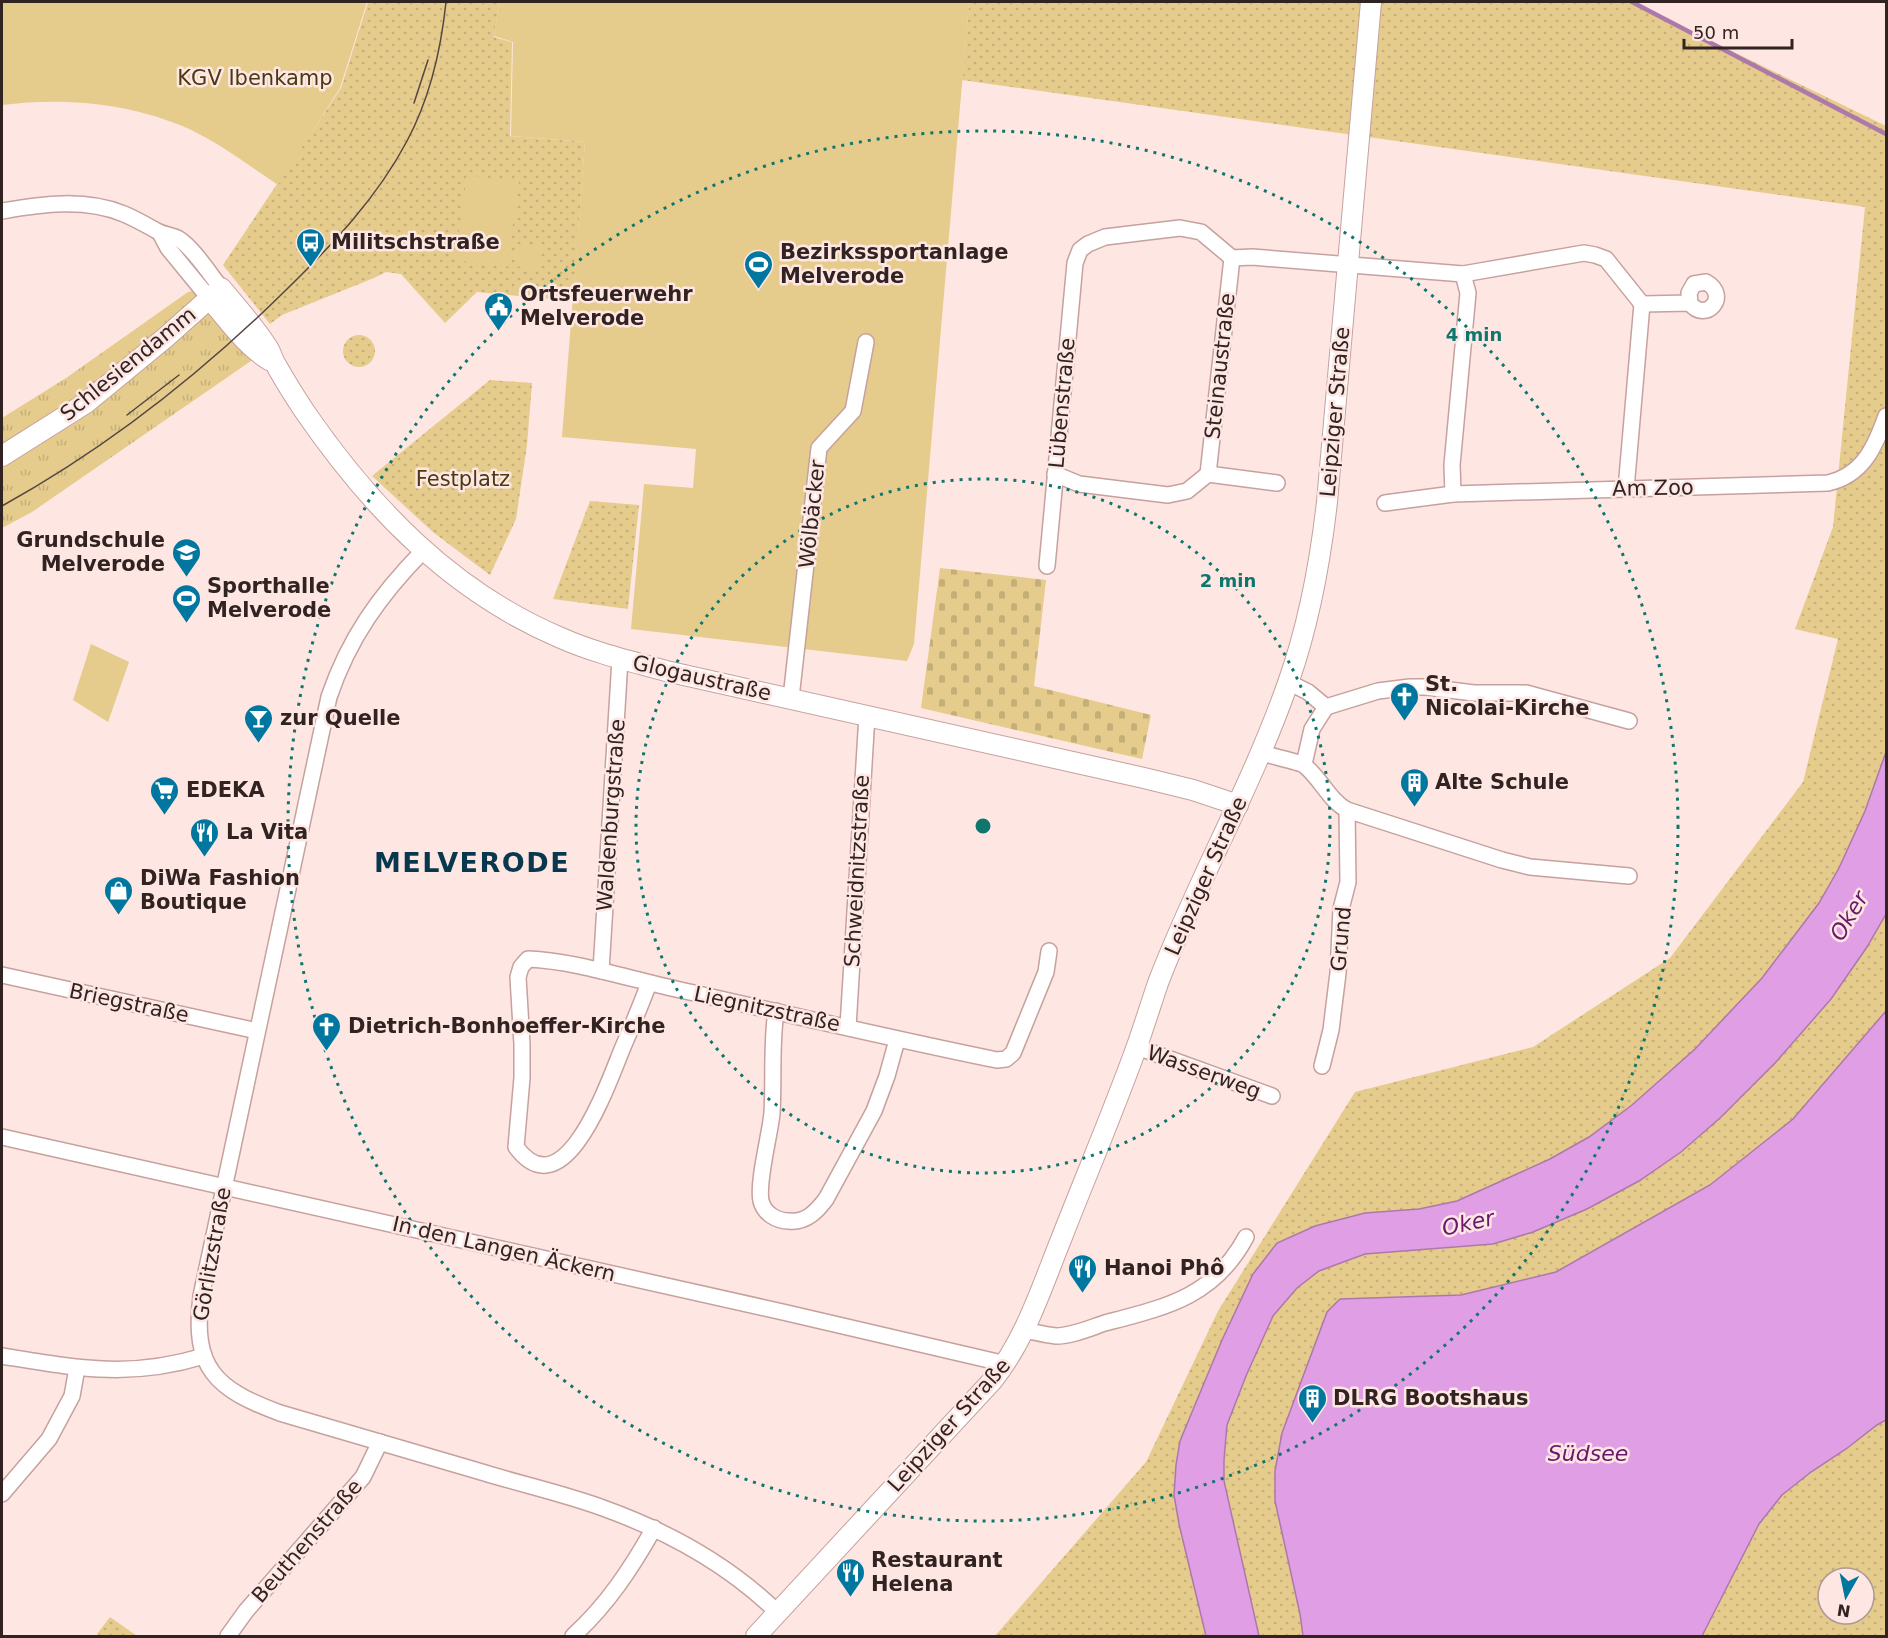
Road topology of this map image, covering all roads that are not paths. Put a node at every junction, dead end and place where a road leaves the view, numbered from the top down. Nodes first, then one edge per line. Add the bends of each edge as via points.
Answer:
1 (1371, 2) edge
2 (2, 211) edge
3 (1232, 258) junction
4 (1348, 266) junction
5 (1463, 274) junction
6 (215, 293) junction
7 (1690, 303) dead end
8 (1642, 304) junction
9 (866, 342) dead end
10 (1887, 416) edge
11 (2, 456) edge
12 (1055, 474) junction
13 (1208, 474) junction
14 (1276, 483) dead end
15 (1626, 489) junction
16 (1453, 494) junction
17 (1385, 503) dead end
18 (423, 551) junction
19 (1047, 566) dead end
20 (620, 659) junction
21 (1288, 682) junction
22 (791, 699) junction
23 (1326, 707) junction
24 (867, 715) junction
25 (1629, 721) dead end
26 (1260, 752) junction
27 (1304, 764) junction
28 (1238, 805) junction
29 (1347, 810) junction
30 (1629, 876) dead end
31 (1049, 951) dead end
32 (601, 971) junction
33 (2, 975) edge
34 (649, 983) junction
35 (776, 1011) junction
36 (848, 1027) junction
37 (257, 1031) junction
38 (897, 1040) junction
39 (1137, 1047) junction
40 (1322, 1066) dead end
41 (1272, 1096) dead end
42 (2, 1137) edge
43 (224, 1186) junction
44 (1246, 1237) dead end
45 (1024, 1330) junction
46 (2, 1356) edge
47 (204, 1356) junction
48 (1006, 1364) junction
49 (78, 1368) junction
50 (380, 1442) junction
51 (2, 1494) edge
52 (654, 1528) junction
53 (778, 1613) junction
54 (228, 1636) edge
55 (573, 1636) edge
56 (756, 1636) edge

1 - 4 street, Leipziger Straße
2 - 6 street via 89,204 126,214 160,233 168,248
3 - 4 street
3 - 12 street, Lübenstraße via 1201,232 1180,228 1105,237 1080,250 1075,263
3 - 13 street, Steinaustraße
4 - 5 street
4 - 21 street, Leipziger Straße via 1322,544 1306,625
5 - 8 street via 1584,253 1596,255 1606,259
5 - 16 street via 1468,293 1452,465
6 - 11 street, Schlesiendamm via 86,403
6 - 18 street, Glogaustraße via 239,334 274,363 347,468
7 - 8 street
8 - 15 street
9 - 22 street, Wölbäcker via 853,411 819,448
10 - 15 street, Am Zoo via 1865,461 1842,480
12 - 13 street via 1079,484 1168,495 1187,491
12 - 19 street, Lübenstraße
13 - 14 street
15 - 16 street, Am Zoo
16 - 17 street, Am Zoo
18 - 20 street, Glogaustraße via 505,610 561,639
18 - 37 street, Görlitzstraße via 373,609 334,682
20 - 22 street, Glogaustraße
20 - 32 street, Waldenburgstraße
21 - 23 street
21 - 26 street, Leipziger Straße
22 - 24 street, Glogaustraße
23 - 25 street via 1378,691 1425,687 1474,693 1526,693
23 - 27 street via 1312,729
24 - 28 street, Glogaustraße via 1144,778
24 - 36 street, Schweidnitzstraße
26 - 27 street
26 - 28 street, Leipziger Straße
27 - 29 street via 1337,805
28 - 39 street, Leipziger Straße via 1158,983
29 - 30 street via 1530,867
29 - 40 street, Grund via 1348,882 1341,909 1331,1030
31 - 38 street, Liegnitzstraße via 1038,994 1006,1059
32 - 34 street, Liegnitzstraße
32 - 34 street, Liegnitzstraße via 528,959 521,967 518,977 522,1078 516,1147 537,1166 560,1158 583,1136 614,1074
33 - 37 street, Briegstraße
34 - 35 street, Liegnitzstraße
35 - 36 street, Liegnitzstraße
35 - 38 street via 772,1036 772,1114 760,1198 764,1208 782,1221 796,1222 809,1217 826,1198 874,1111
36 - 38 street, Liegnitzstraße
37 - 43 street, Görlitzstraße
39 - 41 street, Wasserweg
39 - 45 street, Leipziger Straße
42 - 43 street, In den Langen Äckern
43 - 47 street, Görlitzstraße via 198,1318
43 - 48 street, In den Langen Äckern
44 - 45 street via 1213,1280 1176,1302 1057,1336
45 - 48 street, Leipziger Straße
46 - 49 street
47 - 49 street via 131,1370
47 - 50 street, Görlitzstraße via 210,1370 244,1398 280,1413
48 - 53 street, Leipziger Straße
49 - 51 street via 72,1396 49,1439
50 - 52 street, Görlitzstraße via 601,1507
50 - 54 street, Beuthenstraße via 363,1477
52 - 53 street, Görlitzstraße via 725,1570
52 - 55 street via 619,1586
53 - 56 street, Leipziger Straße

